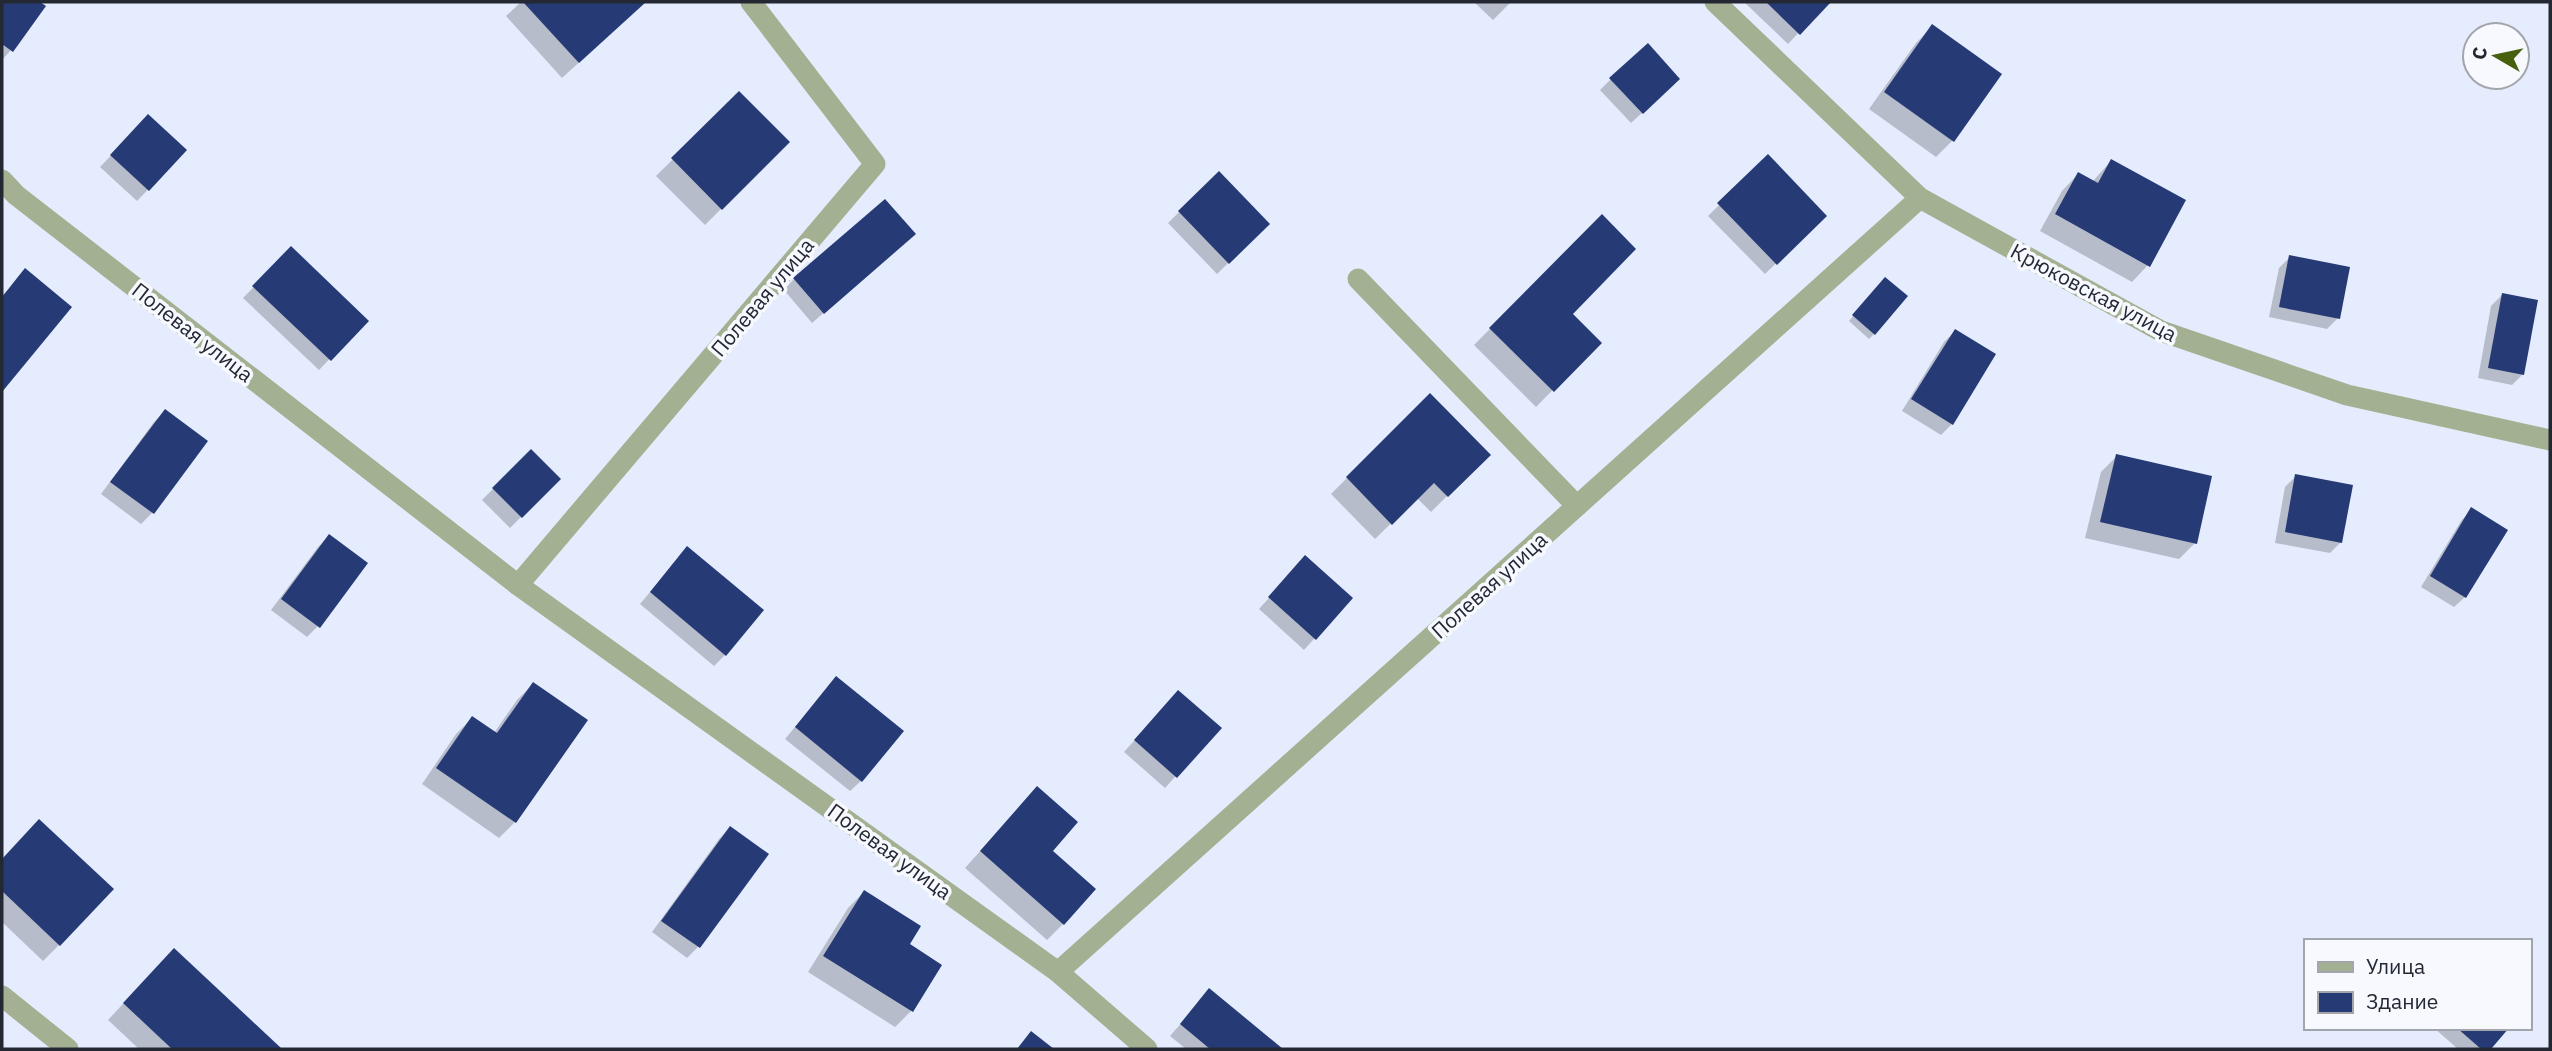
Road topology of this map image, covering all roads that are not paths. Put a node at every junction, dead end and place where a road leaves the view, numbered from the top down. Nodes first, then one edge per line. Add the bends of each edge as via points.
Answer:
1 (751, 2) edge
2 (1715, 2) edge
3 (2, 180) edge
4 (1920, 198) junction
5 (1358, 279) dead end
6 (2550, 440) edge
7 (1577, 506) junction
8 (518, 585) junction
9 (1058, 972) junction
10 (2, 996) edge
11 (68, 1049) edge
12 (1147, 1049) edge

1 - 8 street, Полевая улица via 875,164
2 - 4 street, Крюковская улица
3 - 8 street, Полевая улица
4 - 6 street, Крюковская улица via 2161,331 2347,395
4 - 7 street, Полевая улица
5 - 7 street
7 - 9 street, Полевая улица
8 - 9 street, Полевая улица
9 - 12 street, Полевая улица
10 - 11 street

